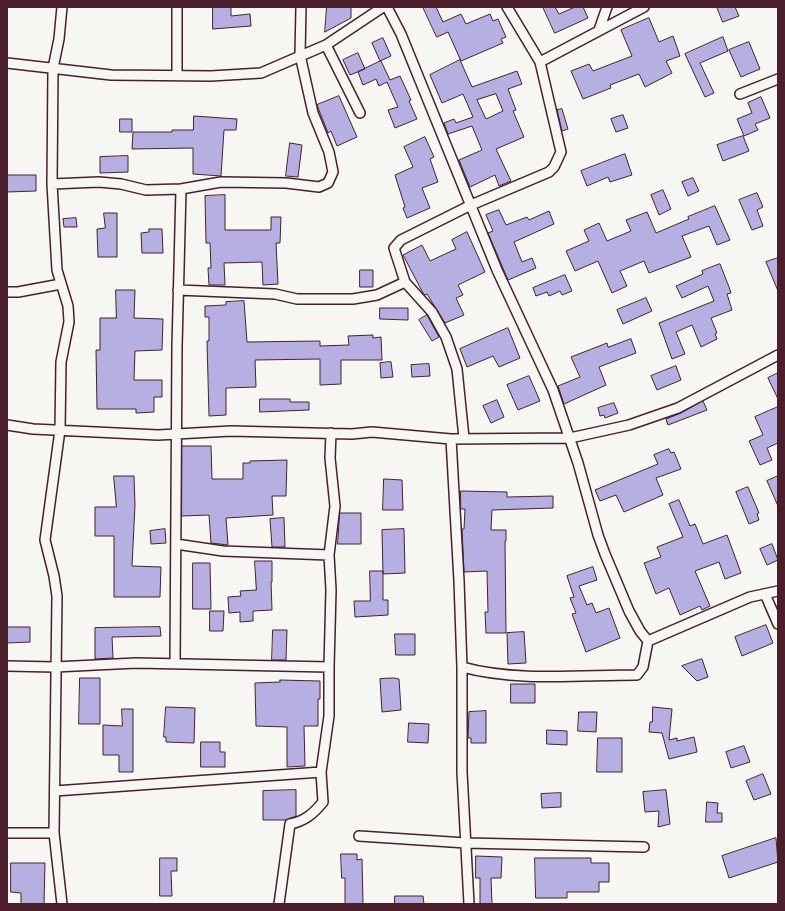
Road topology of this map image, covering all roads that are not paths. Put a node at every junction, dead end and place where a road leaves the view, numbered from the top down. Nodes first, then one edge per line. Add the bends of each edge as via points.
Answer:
1 (62, 7) edge
2 (177, 7) edge
3 (301, 7) edge
4 (383, 7) edge
5 (387, 7) edge
6 (507, 7) edge
7 (607, 7) edge
8 (644, 7) edge
9 (599, 30) junction
10 (326, 45) junction
11 (300, 55) junction
12 (540, 62) junction
13 (7, 63) edge
14 (53, 68) junction
15 (177, 74) junction
16 (778, 79) edge
17 (740, 94) dead end
18 (360, 112) dead end
19 (52, 184) junction
20 (181, 189) junction
21 (471, 205) junction
22 (405, 282) junction
23 (61, 284) junction
24 (178, 290) junction
25 (7, 292) edge
26 (778, 355) edge
27 (7, 425) edge
28 (60, 430) junction
29 (331, 433) junction
30 (177, 434) junction
31 (464, 438) junction
32 (570, 438) junction
33 (451, 439) junction
34 (176, 544) junction
35 (329, 554) junction
36 (778, 591) edge
37 (766, 594) junction
38 (778, 624) edge
39 (648, 641) junction
40 (175, 664) junction
41 (7, 666) edge
42 (55, 667) junction
43 (330, 667) junction
44 (462, 667) junction
45 (321, 772) junction
46 (55, 791) junction
47 (7, 833) edge
48 (54, 833) junction
49 (359, 836) dead end
50 (466, 843) junction
51 (644, 847) dead end
52 (62, 904) edge
53 (278, 904) edge
54 (469, 904) edge

1 - 14 street
2 - 15 street
3 - 11 street
4 - 10 street
5 - 21 street via 402,34
6 - 12 street
7 - 9 street
8 - 9 street
9 - 12 street
10 - 11 street
10 - 18 street
11 - 15 street via 261,73 211,76
11 - 20 street via 313,113 329,152 333,172 328,183 319,187 221,182
12 - 21 street via 561,152 554,167 549,172
13 - 14 street
14 - 15 street via 111,75
14 - 19 street
16 - 17 street
19 - 20 street via 99,182 146,190
19 - 23 street via 57,264
20 - 24 street
21 - 22 street via 401,240 394,248
21 - 32 street via 497,270 552,390
22 - 24 street via 377,295 353,299
22 - 31 street via 432,312 446,337 456,369
23 - 25 street via 24,292
23 - 28 street via 68,306 69,322 61,362
24 - 30 street
26 - 32 street via 678,408 629,426
27 - 28 street
28 - 30 street
28 - 42 street via 45,540 57,596
29 - 30 street via 231,431
29 - 33 street via 372,432
29 - 35 street via 330,458 335,506
30 - 34 street
31 - 32 street
31 - 33 street
32 - 39 street via 605,554 629,611
33 - 44 street
34 - 35 street via 223,551
34 - 40 street
35 - 43 street
36 - 37 street
37 - 38 street
37 - 39 street via 750,597
39 - 44 street via 644,667 637,675 512,675
40 - 42 street
40 - 43 street
41 - 42 street
42 - 46 street
43 - 45 street via 329,716
44 - 50 street via 462,772
45 - 46 street
45 - 53 street via 323,802 312,815 290,824
46 - 48 street
47 - 48 street
48 - 52 street
49 - 50 street
50 - 51 street
50 - 54 street

